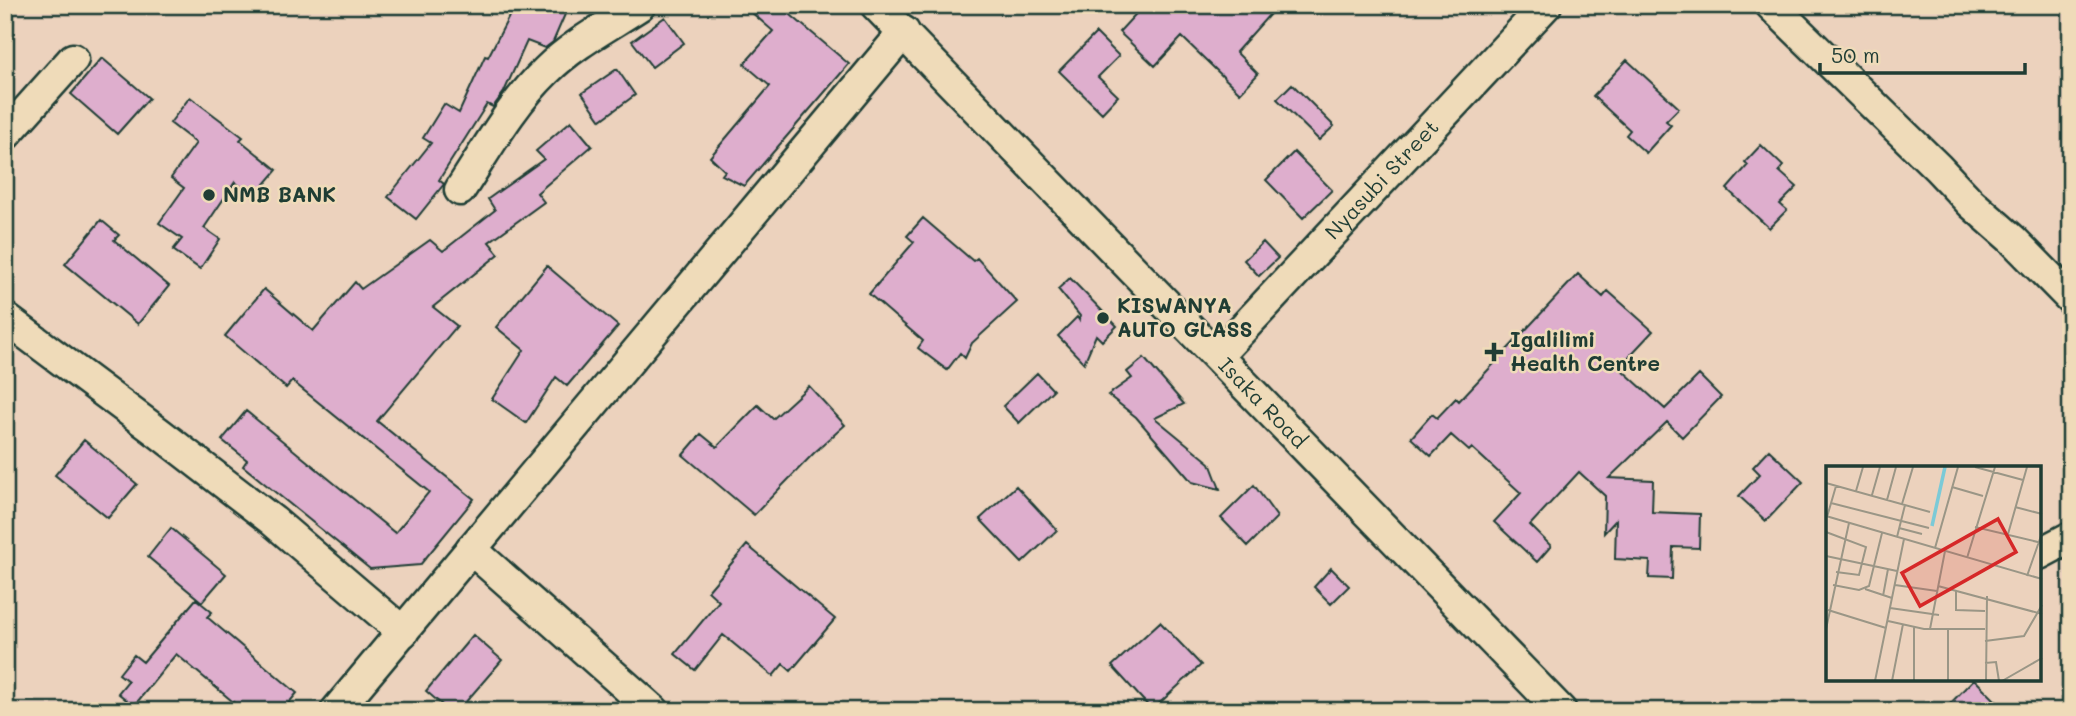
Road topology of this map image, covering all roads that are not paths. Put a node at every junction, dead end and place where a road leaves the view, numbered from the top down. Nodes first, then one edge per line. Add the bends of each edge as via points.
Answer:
1 (640, 5) edge
2 (876, 5) edge
3 (1546, 5) edge
4 (1771, 5) edge
5 (904, 32) junction
6 (73, 59) dead end
7 (5, 135) edge
8 (460, 190) dead end
9 (2071, 299) edge
10 (5, 318) edge
11 (1218, 355) junction
12 (2071, 537) edge
13 (471, 549) junction
14 (2041, 553) edge
15 (403, 632) junction
16 (336, 711) edge
17 (654, 711) edge
18 (1561, 711) edge

1 - 8 street via 546,71 510,113
2 - 5 street, Isaka Road
3 - 11 street, Nyasubi Street
4 - 9 street
5 - 11 street, Isaka Road
5 - 13 street
6 - 7 street
10 - 15 street via 262,513
11 - 18 street, Isaka Road
12 - 14 street
13 - 15 street
13 - 17 street
15 - 16 street

